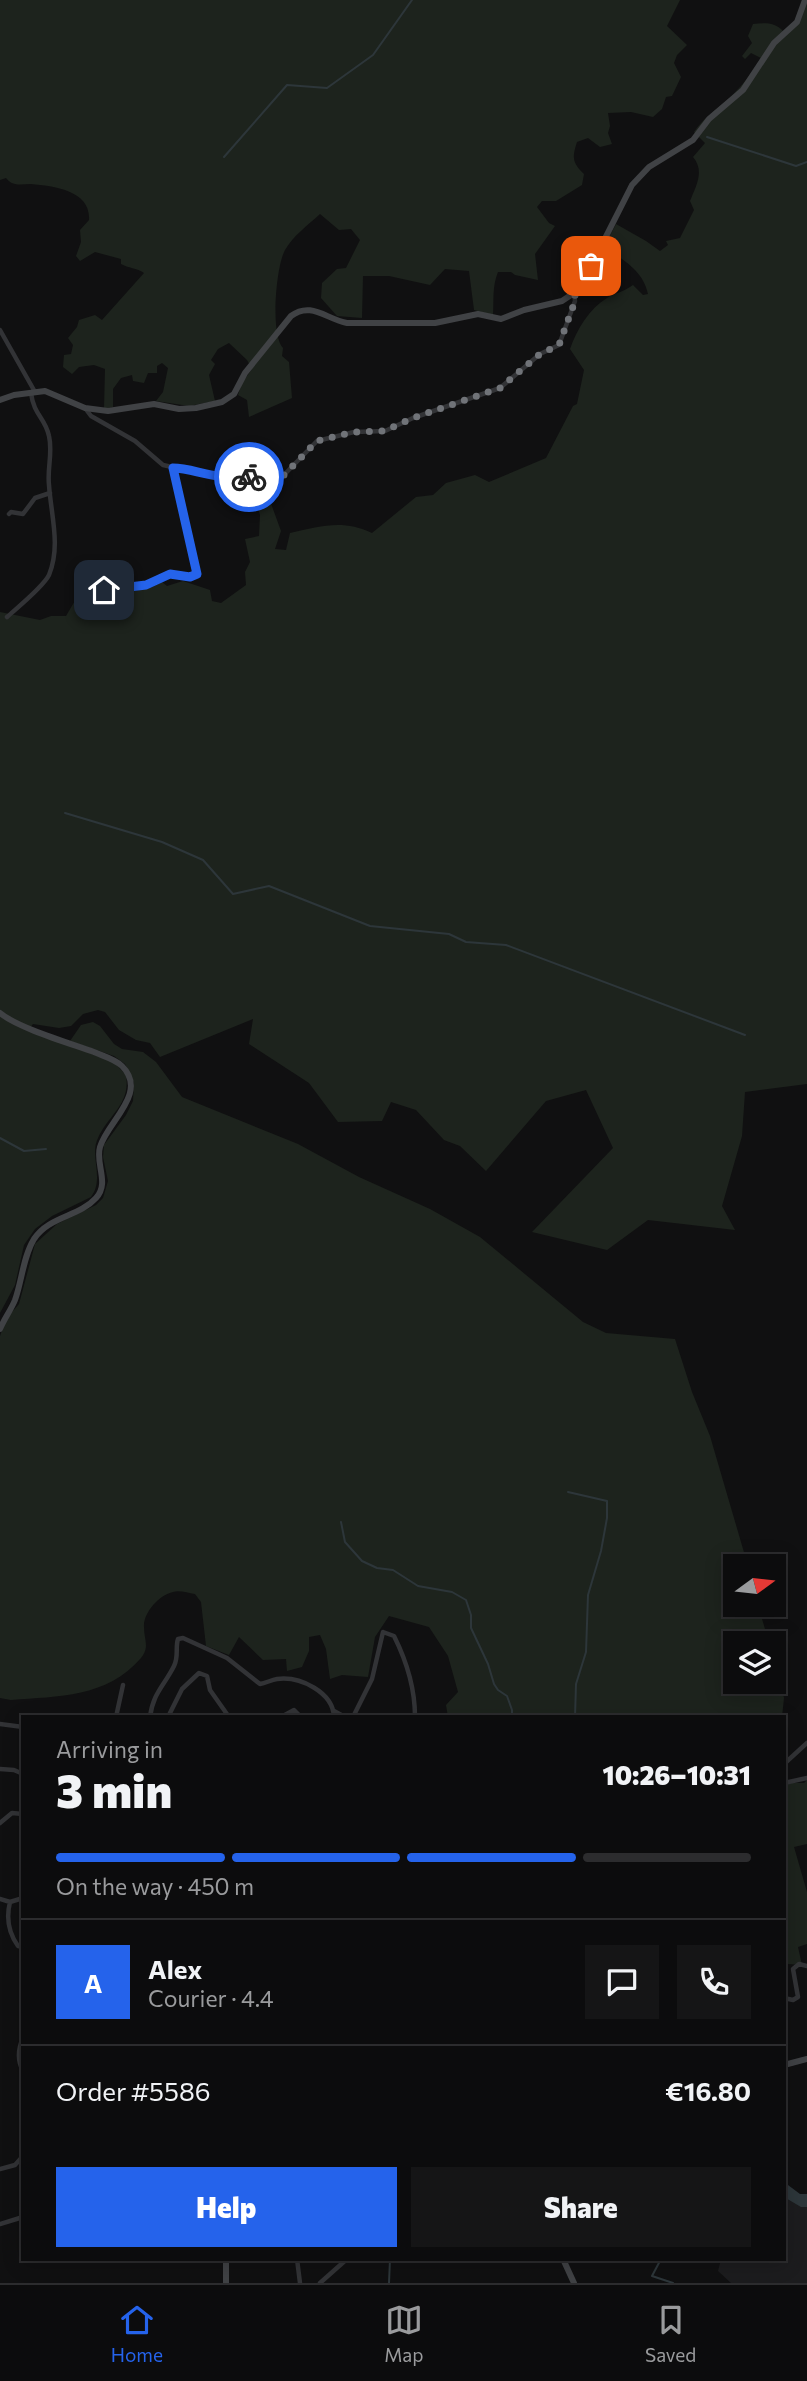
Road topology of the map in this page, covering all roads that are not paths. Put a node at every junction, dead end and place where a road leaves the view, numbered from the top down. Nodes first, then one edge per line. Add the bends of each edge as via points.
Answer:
1 (805, 0) edge
2 (575, 293) junction
3 (0, 330) edge
4 (34, 392) junction
5 (0, 400) edge
6 (85, 408) junction
7 (173, 468) junction
8 (50, 493) junction
9 (9, 514) dead end
10 (93, 593) dead end
11 (7, 617) dead end
12 (0, 1013) edge
13 (0, 1329) edge
14 (123, 1685) dead end
15 (334, 1714) edge
16 (116, 1715) edge
17 (150, 1715) edge
18 (168, 1715) edge
19 (228, 1715) edge
20 (284, 1715) edge
21 (299, 1715) edge
22 (354, 1715) edge
23 (415, 1715) edge
24 (0, 1724) edge
25 (21, 1727) edge
26 (807, 1743) edge
27 (786, 1762) edge
28 (0, 1769) edge
29 (21, 1773) edge
30 (807, 1778) edge
31 (786, 1783) edge
32 (21, 1814) edge
33 (0, 1823) edge
34 (0, 1899) edge
35 (21, 1899) edge
36 (10, 1902) junction
37 (21, 1947) edge
38 (807, 1966) edge
39 (786, 1998) edge
40 (21, 2042) edge
41 (807, 2059) edge
42 (786, 2064) edge
43 (21, 2067) edge
44 (21, 2159) edge
45 (0, 2169) edge
46 (21, 2216) edge
47 (0, 2224) edge
48 (226, 2261) edge
49 (296, 2261) edge
50 (345, 2261) edge
51 (564, 2261) edge
52 (226, 2283) edge
53 (300, 2283) edge
54 (320, 2283) edge
55 (574, 2283) edge

1 - 2 street via 797,22 774,43 743,90 688,144 641,174
2 - 6 street via 501,319 478,314 435,323 346,323 305,309 291,316 244,373 234,394 222,402 188,409 154,404 108,411
2 - 7 street via 559,345 540,354 500,388 384,431 317,441 282,477 271,482
3 - 4 street
4 - 5 street
4 - 6 street via 51,392
4 - 8 street via 33,407 46,425 50,441
6 - 7 street
7 - 10 street via 197,574 170,574 146,585
8 - 9 street via 35,498 23,514
8 - 11 street via 56,545 48,577
12 - 13 street via 114,1060 128,1075 131,1089 99,1149 102,1181 98,1196 38,1233
14 - 16 street
15 - 17 street via 315,1688 277,1679 260,1684 227,1658 183,1638 177,1639 175,1665 155,1694
18 - 19 street via 182,1689 199,1673 207,1676 209,1690
20 - 21 street via 294,1710
22 - 23 street via 372,1679 383,1632 394,1636 404,1656
24 - 25 street
26 - 27 street
28 - 29 street
30 - 31 street
32 - 33 street via 12,1813
34 - 36 street
35 - 36 street
36 - 37 street via 9,1930
38 - 39 street via 799,1964 793,1969 797,1997
40 - 43 street
41 - 42 street
44 - 45 street
46 - 47 street
48 - 52 street
49 - 53 street
50 - 54 street
51 - 55 street

